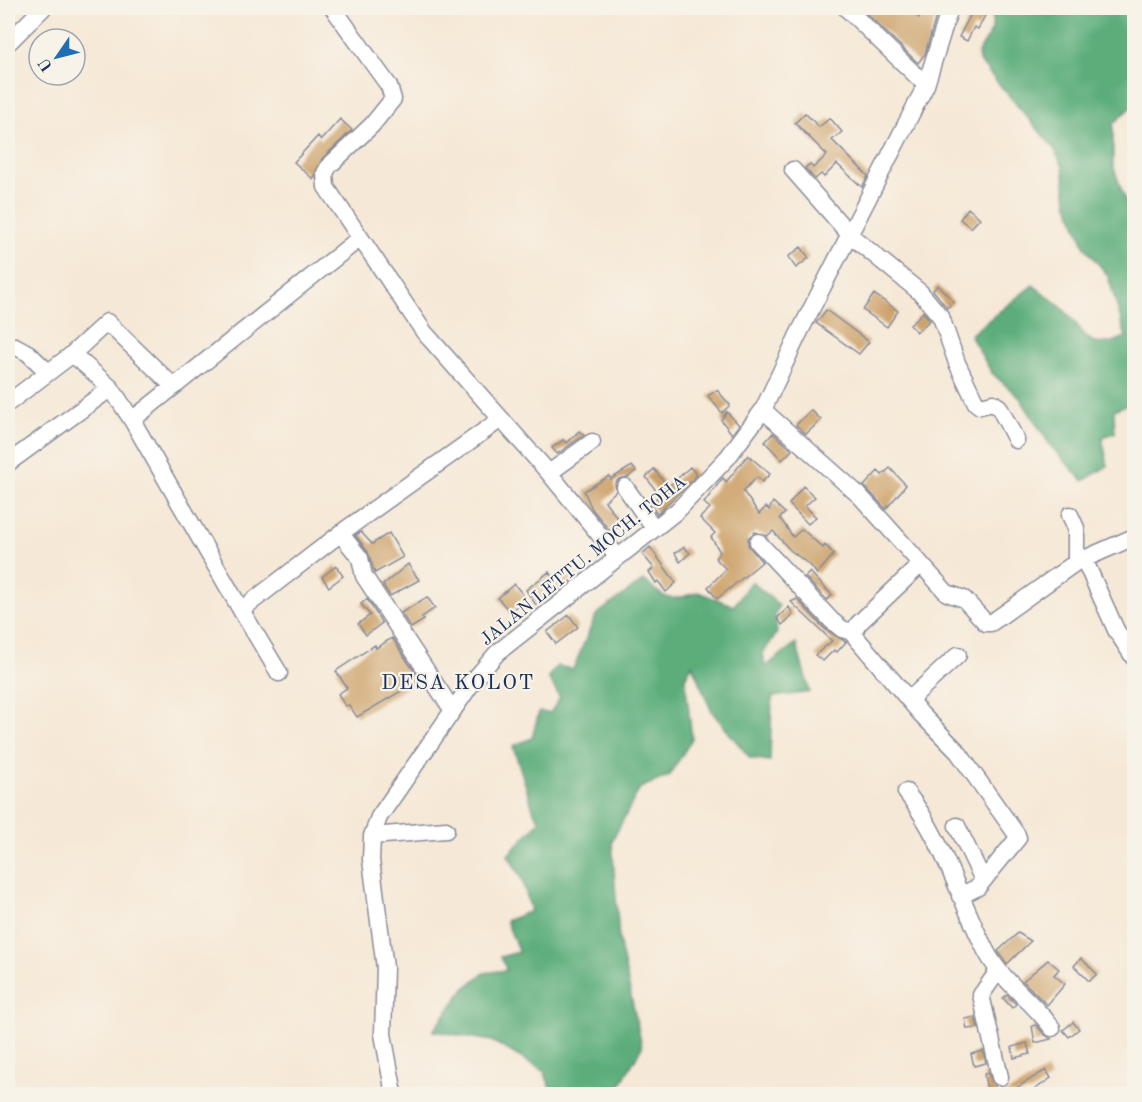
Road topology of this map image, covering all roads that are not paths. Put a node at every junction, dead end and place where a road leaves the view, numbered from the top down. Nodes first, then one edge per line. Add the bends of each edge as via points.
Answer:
1 (43, 8) edge
2 (333, 8) edge
3 (846, 8) edge
4 (950, 8) edge
5 (8, 43) edge
6 (926, 85) junction
7 (793, 170) dead end
8 (850, 235) junction
9 (360, 238) junction
10 (8, 349) edge
11 (70, 356) junction
12 (48, 372) junction
13 (174, 387) junction
14 (111, 388) junction
15 (8, 403) edge
16 (763, 410) junction
17 (501, 418) junction
18 (132, 420) junction
19 (1016, 440) dead end
20 (592, 442) dead end
21 (8, 463) edge
22 (549, 473) junction
23 (625, 487) dead end
24 (1070, 515) dead end
25 (654, 528) junction
26 (340, 533) junction
27 (1134, 537) edge
28 (758, 542) dead end
29 (617, 556) junction
30 (1080, 560) junction
31 (921, 564) junction
32 (241, 610) junction
33 (853, 632) junction
34 (958, 655) dead end
35 (1134, 658) edge
36 (279, 673) dead end
37 (909, 700) junction
38 (453, 711) junction
39 (906, 792) dead end
40 (957, 826) dead end
41 (446, 830) dead end
42 (372, 836) junction
43 (983, 880) junction
44 (960, 896) junction
45 (998, 971) junction
46 (1052, 1028) dead end
47 (1000, 1077) dead end
48 (394, 1095) edge

1 - 5 street
2 - 9 street via 392,91 393,99 326,173 326,187
3 - 6 street
4 - 6 street, JALAN LETTU. MOCH. TOHA
6 - 8 street, JALAN LETTU. MOCH. TOHA
7 - 8 street
8 - 16 street, JALAN LETTU. MOCH. TOHA
8 - 19 street via 921,293 941,316 976,403 999,407
9 - 13 street
9 - 17 street via 424,332
10 - 12 street via 15,346 28,352
11 - 12 street
11 - 13 street via 107,322
11 - 14 street
12 - 15 street
13 - 18 street
14 - 18 street
14 - 21 street
16 - 25 street, JALAN LETTU. MOCH. TOHA via 702,487
16 - 31 street via 860,496
17 - 22 street
17 - 26 street
18 - 32 street
20 - 22 street
22 - 29 street
23 - 25 street
24 - 30 street via 1076,528
25 - 29 street, JALAN LETTU. MOCH. TOHA
26 - 32 street
26 - 38 street via 357,554 364,576
27 - 30 street
28 - 33 street via 832,621
29 - 38 street, JALAN LETTU. MOCH. TOHA via 497,653
30 - 31 street via 991,623 986,623 964,599 947,592
30 - 35 street
31 - 33 street
32 - 36 street
33 - 37 street
34 - 37 street
37 - 43 street via 958,752 1017,835
38 - 42 street, JALAN LETTU. MOCH. TOHA via 386,804
39 - 44 street via 939,840
40 - 43 street
41 - 42 street
42 - 48 street, JALAN LETTU. MOCH. TOHA via 372,878 385,968 383,1034
43 - 44 street
44 - 45 street
45 - 46 street
45 - 47 street via 981,995

